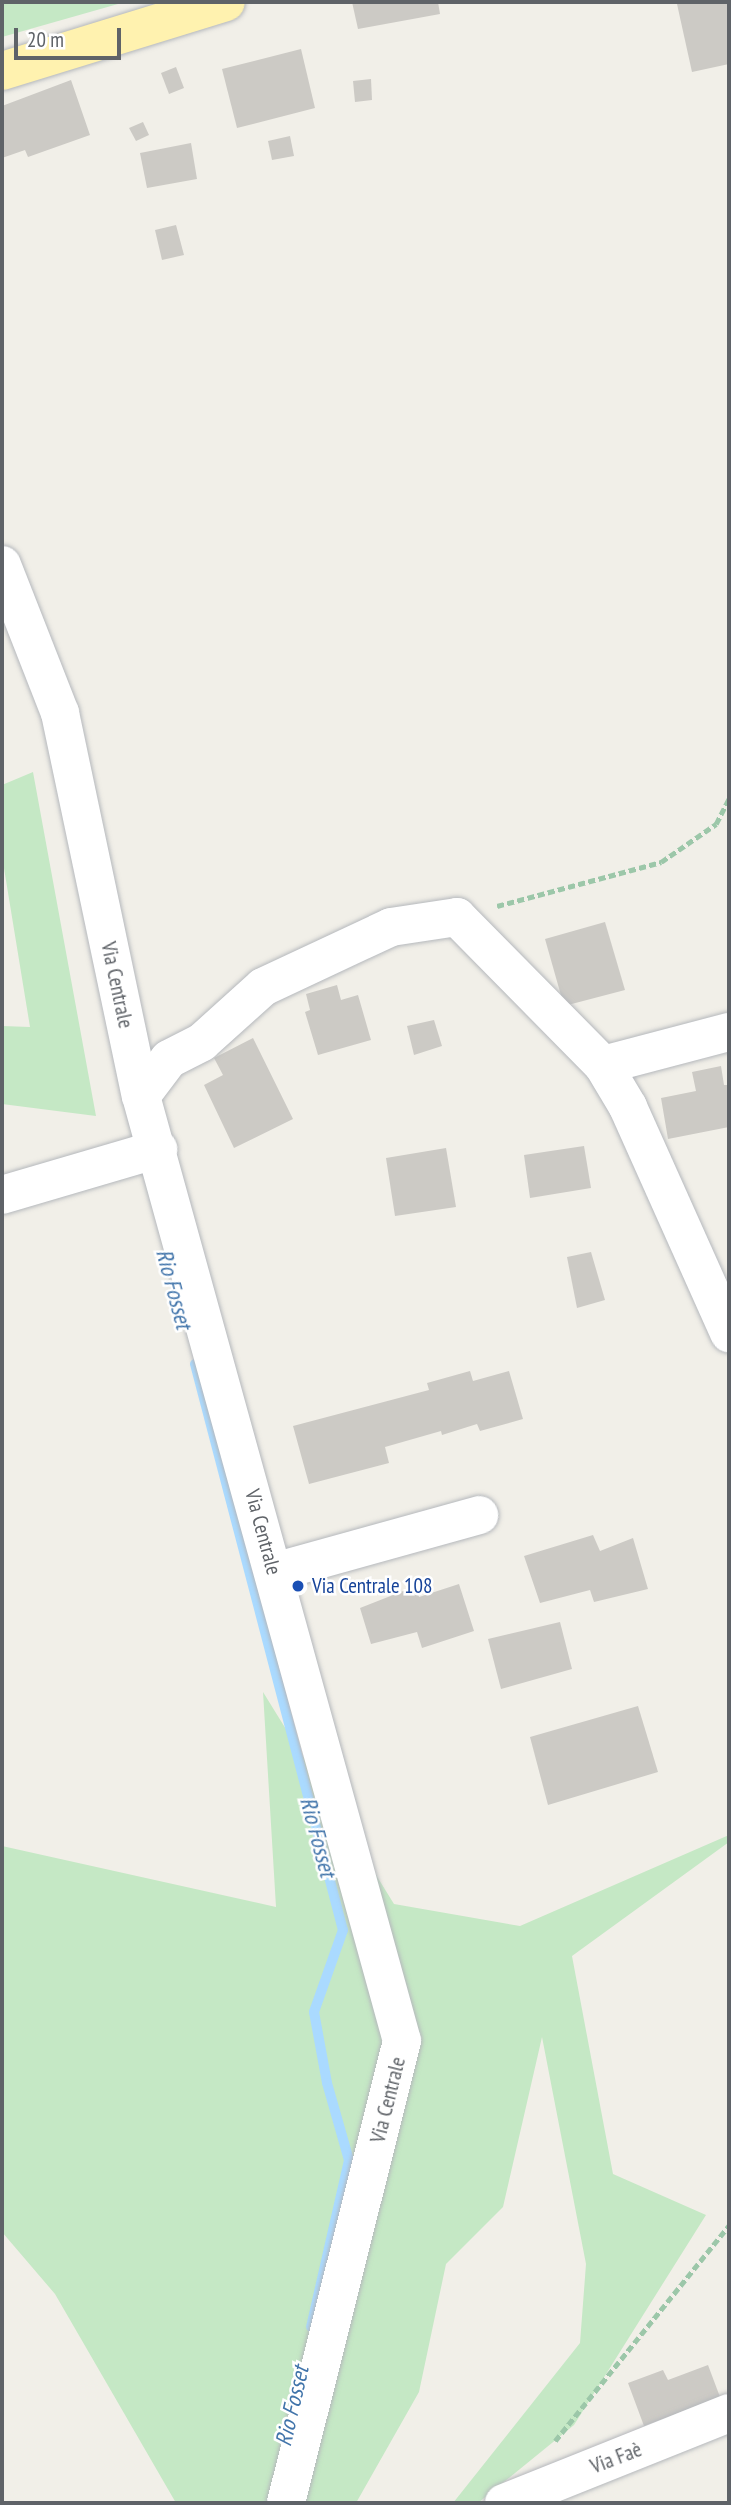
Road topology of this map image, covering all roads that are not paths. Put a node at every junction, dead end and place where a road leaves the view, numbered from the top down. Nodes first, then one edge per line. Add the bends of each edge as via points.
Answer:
1 (226, 2) edge
2 (2, 71) edge
3 (2, 565) edge
4 (729, 1032) edge
5 (603, 1065) junction
6 (141, 1096) junction
7 (158, 1149) junction
8 (2, 1195) edge
9 (729, 1334) edge
10 (479, 1515) dead end
11 (274, 1572) junction
12 (729, 2413) edge
13 (286, 2503) edge
14 (504, 2503) edge

1 - 2 main road
3 - 6 street, Via Centrale via 60,713
4 - 5 street
5 - 6 street via 457,917 391,927 263,987 202,1042 169,1059
5 - 9 street via 628,1107
6 - 7 street, Via Centrale
7 - 8 street
7 - 11 street, Via Centrale
10 - 11 street
11 - 13 street, Via Centrale via 402,2041
12 - 14 street, Via Faè

